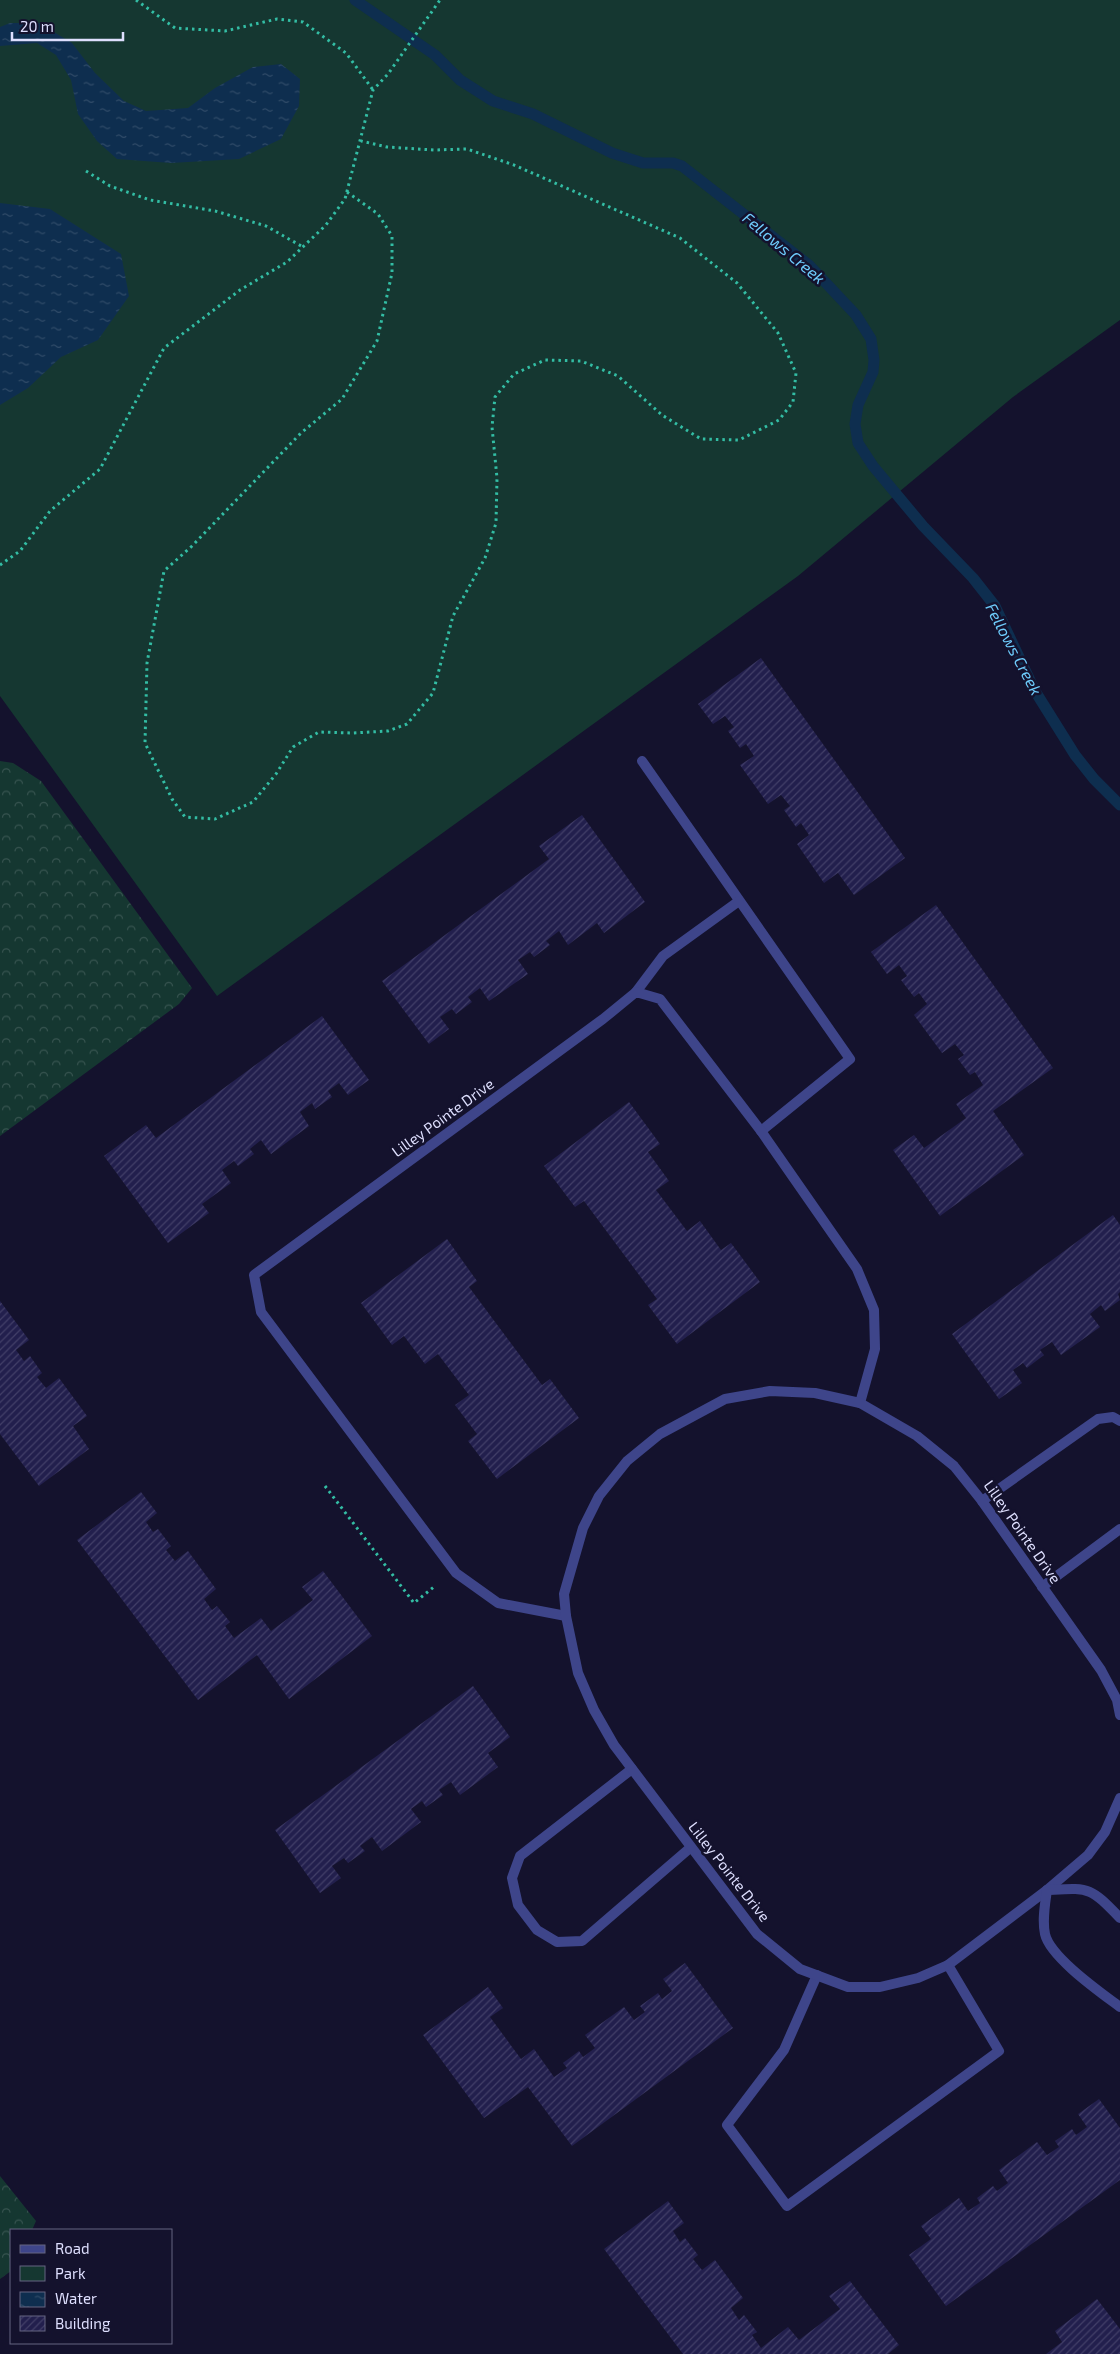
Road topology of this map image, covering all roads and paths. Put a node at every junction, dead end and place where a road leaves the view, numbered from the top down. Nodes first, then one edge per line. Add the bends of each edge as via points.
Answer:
1 (136, 0) edge
2 (440, 1) edge
3 (373, 90) junction
4 (361, 141) junction
5 (86, 170) dead end
6 (347, 192) junction
7 (303, 247) junction
8 (0, 565) edge
9 (642, 761) dead end
10 (739, 901) junction
11 (636, 992) junction
12 (761, 1132) junction
13 (860, 1403) junction
14 (1120, 1421) edge
15 (325, 1486) dead end
16 (982, 1501) junction
17 (1120, 1529) edge
18 (437, 1584) dead end
19 (1042, 1587) junction
20 (566, 1616) junction
21 (1120, 1715) edge
22 (632, 1769) junction
23 (1120, 1798) edge
24 (690, 1848) junction
25 (1046, 1890) junction
26 (1120, 1918) edge
27 (948, 1965) junction
28 (817, 1975) junction
29 (1120, 2007) edge

1 - 3 path via 175,28 225,31 277,19 303,22 346,53
2 - 3 path
3 - 4 path
4 - 6 path
4 - 6 path via 396,148 466,149 514,165 680,238 737,283 778,333 796,373 793,402 778,420 739,440 701,439 662,415 618,376 581,361 545,360 514,374 495,397 492,426 497,478 496,524 485,558 453,616 433,693 407,724 388,731 319,732 292,747 276,774 253,802 215,819 185,816 172,799 145,743 147,662 164,571 301,433 342,399 377,341 392,273 392,236 378,214
5 - 7 path via 110,186 150,200 215,212 266,226
6 - 7 path via 326,225
7 - 8 path via 287,262 240,290 164,348 100,469 50,511 20,551
9 - 10 street
10 - 11 street via 663,956
10 - 12 street via 850,1059
11 - 12 street via 660,999
11 - 20 street, Lilley Pointe Drive via 254,1275 261,1312 456,1573 498,1603
12 - 13 street via 857,1269 874,1310 875,1349
13 - 16 street, Lilley Pointe Drive via 917,1436 954,1466
13 - 20 street, Lilley Pointe Drive via 815,1393 770,1390 725,1399 660,1434 627,1461 599,1496 573,1558 564,1594
14 - 16 street via 1113,1417 1098,1419
15 - 18 path via 414,1603
16 - 19 street, Lilley Pointe Drive
17 - 19 street
19 - 21 street, Lilley Pointe Drive via 1101,1670
20 - 22 street, Lilley Pointe Drive via 578,1673 594,1710
22 - 24 street, Lilley Pointe Drive
22 - 24 street via 520,1856 512,1878 518,1905 537,1930 558,1942 582,1941
23 - 25 street, Lilley Pointe Drive via 1104,1832 1088,1855
24 - 28 street, Lilley Pointe Drive via 757,1934 800,1969
25 - 26 street via 1079,1889 1095,1893
25 - 27 street, Lilley Pointe Drive
25 - 29 street via 1045,1934 1050,1947
27 - 28 street, Lilley Pointe Drive via 918,1978 880,1987 848,1987
27 - 28 street via 999,2051 787,2206 727,2126 784,2050

